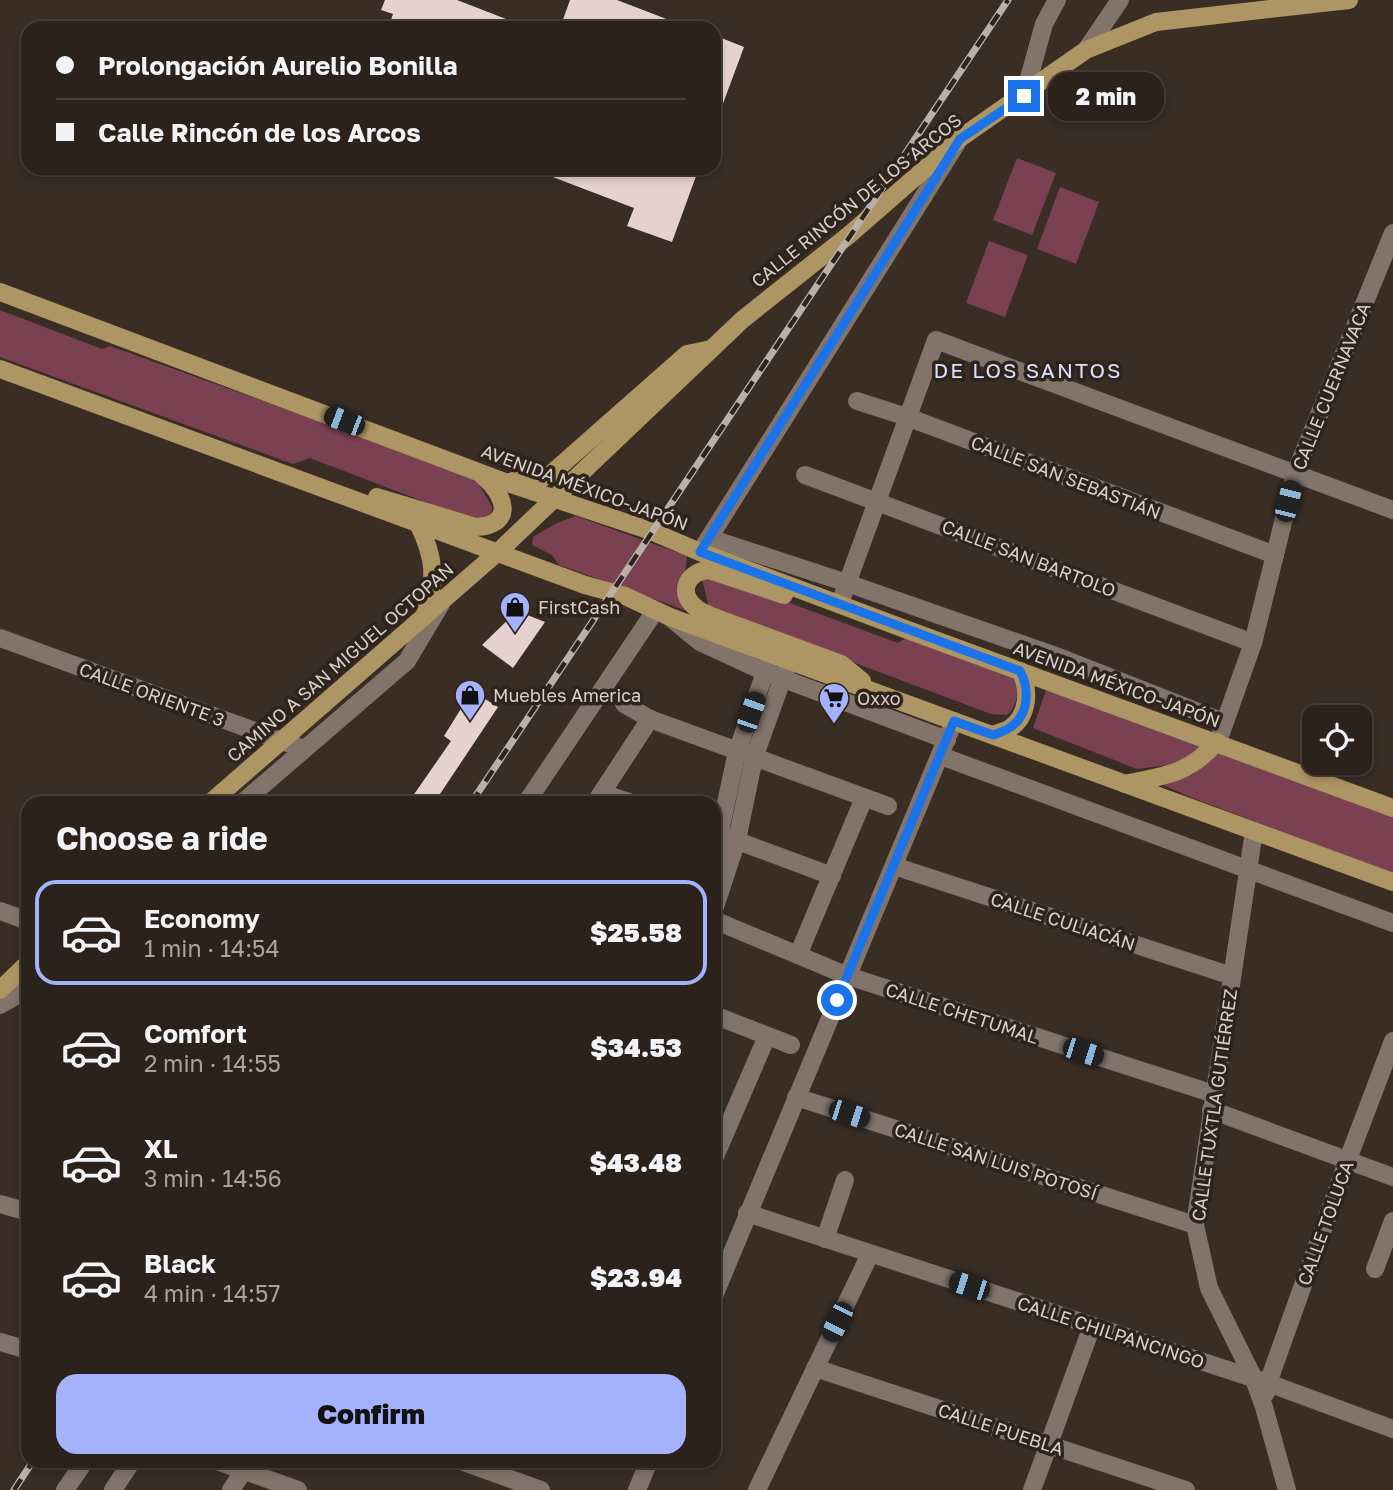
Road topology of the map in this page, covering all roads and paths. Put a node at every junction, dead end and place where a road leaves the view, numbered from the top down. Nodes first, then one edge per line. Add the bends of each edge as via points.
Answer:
1 (1057, 0) edge
2 (1120, 0) edge
3 (1349, 0) edge
4 (1329, 1) edge
5 (1238, 6) edge
6 (1086, 50) junction
7 (1024, 96) junction
8 (960, 139) junction
9 (1393, 233) edge
10 (1388, 259) edge
11 (0, 292) edge
12 (0, 304) edge
13 (81, 321) junction
14 (713, 349) junction
15 (0, 369) edge
16 (856, 401) dead end
17 (907, 417) junction
18 (472, 469) junction
19 (1295, 474) junction
20 (806, 475) dead end
21 (295, 478) junction
22 (502, 481) junction
23 (553, 499) junction
24 (876, 500) junction
25 (1393, 510) edge
26 (418, 523) junction
27 (704, 545) junction
28 (498, 552) junction
29 (1275, 555) junction
30 (846, 583) junction
31 (442, 602) junction
32 (840, 603) junction
33 (662, 614) junction
34 (424, 618) junction
35 (905, 629) junction
36 (0, 638) edge
37 (1253, 643) junction
38 (781, 657) junction
39 (1020, 671) junction
40 (765, 672) junction
41 (783, 679) junction
42 (878, 693) junction
43 (624, 704) dead end
44 (650, 719) junction
45 (954, 721) junction
46 (1224, 722) junction
47 (993, 735) junction
48 (281, 741) junction
49 (1217, 743) junction
50 (944, 748) junction
51 (304, 750) junction
52 (746, 755) junction
53 (1125, 784) junction
54 (218, 796) edge
55 (250, 796) edge
56 (531, 796) edge
57 (599, 796) edge
58 (864, 798) junction
59 (888, 806) dead end
60 (1393, 808) edge
61 (1254, 831) junction
62 (724, 835) edge
63 (721, 857) edge
64 (894, 866) junction
65 (1249, 869) junction
66 (832, 876) junction
67 (1393, 882) edge
68 (0, 911) edge
69 (21, 918) edge
70 (721, 923) edge
71 (1393, 923) edge
72 (798, 955) junction
73 (21, 970) edge
74 (848, 976) junction
75 (1232, 976) junction
76 (0, 990) edge
77 (21, 993) edge
78 (0, 1005) edge
79 (721, 1017) edge
80 (767, 1036) junction
81 (1393, 1041) edge
82 (791, 1045) dead end
83 (796, 1097) junction
84 (1212, 1102) junction
85 (721, 1143) edge
86 (1347, 1160) junction
87 (1393, 1177) edge
88 (845, 1180) dead end
89 (0, 1204) edge
90 (21, 1210) edge
91 (747, 1213) junction
92 (1393, 1221) edge
93 (1195, 1225) junction
94 (825, 1239) junction
95 (870, 1254) junction
96 (1375, 1269) dead end
97 (721, 1278) edge
98 (1092, 1326) junction
99 (0, 1342) edge
100 (21, 1348) edge
101 (815, 1368) junction
102 (1261, 1381) junction
103 (1393, 1429) edge
104 (1048, 1444) junction
105 (80, 1468) edge
106 (127, 1468) edge
107 (246, 1468) edge
108 (251, 1468) edge
109 (480, 1468) edge
110 (646, 1468) edge
111 (762, 1489) edge
112 (65, 1490) edge
113 (113, 1490) edge
114 (231, 1490) edge
115 (298, 1490) edge
116 (541, 1490) edge
117 (637, 1490) edge
118 (1031, 1490) edge
119 (1186, 1490) edge
120 (1287, 1490) edge

1 - 7 street via 1044,24
2 - 6 street
3 - 4 main road, CALLE RINCÓN DE LOS ARCOS
4 - 5 main road, CALLE RINCÓN DE LOS ARCOS
5 - 6 main road, CALLE RINCÓN DE LOS ARCOS via 1156,22
6 - 7 main road, CALLE RINCÓN DE LOS ARCOS
7 - 8 main road, CALLE RINCÓN DE LOS ARCOS
8 - 14 main road, CALLE RINCÓN DE LOS ARCOS
8 - 27 street
9 - 10 street, CALLE CUERNAVACA
10 - 19 street, CALLE CUERNAVACA
11 - 13 main road, AVENIDA MÉXICO-JAPÓN
12 - 13 main road
13 - 18 main road, AVENIDA MÉXICO-JAPÓN
14 - 22 main road via 687,354 551,474 538,480
14 - 23 main road, CALLE RINCÓN DE LOS ARCOS
15 - 21 main road
16 - 17 street, CALLE SAN SEBASTIÁN
17 - 19 street via 936,340
17 - 24 street
17 - 29 street, CALLE SAN SEBASTIÁN
18 - 21 main road via 497,491 504,509 492,526 476,527 338,485
18 - 22 main road, AVENIDA MÉXICO-JAPÓN
19 - 25 street
19 - 29 street, CALLE CUERNAVACA
20 - 24 street, CALLE SAN BARTOLO
21 - 26 main road
22 - 23 main road, AVENIDA MÉXICO-JAPÓN
23 - 27 main road, AVENIDA MÉXICO-JAPÓN
23 - 28 main road, CALLE RINCÓN DE LOS ARCOS
24 - 30 street
24 - 37 street, CALLE SAN BARTOLO
26 - 28 main road
26 - 34 main road via 434,570
27 - 30 street
27 - 32 main road, AVENIDA MÉXICO-JAPÓN
28 - 31 main road, CAMINO A SAN MIGUEL OCTOPAN
28 - 33 main road via 625,596
29 - 37 street, CALLE CUERNAVACA
30 - 32 street
30 - 46 street via 1059,657
31 - 34 main road, CAMINO A SAN MIGUEL OCTOPAN
31 - 51 street via 407,661
32 - 35 main road, AVENIDA MÉXICO-JAPÓN
33 - 38 main road
33 - 40 street via 700,642
33 - 56 street
34 - 48 main road, CAMINO A SAN MIGUEL OCTOPAN
35 - 39 main road, AVENIDA MÉXICO-JAPÓN
35 - 42 main road via 858,620 709,570 698,570 689,577 687,597 695,608 841,664
36 - 48 street, CALLE ORIENTE 3
37 - 46 street, CALLE CUERNAVACA
38 - 40 street
38 - 41 street
38 - 42 main road
39 - 47 main road via 1028,694 1019,719
39 - 49 main road, AVENIDA MÉXICO-JAPÓN
40 - 41 street
40 - 52 street
41 - 50 street
41 - 52 street
42 - 45 main road
43 - 44 street
44 - 52 street
44 - 57 street
45 - 47 main road
45 - 50 street
46 - 49 street, CALLE CUERNAVACA
47 - 53 main road
48 - 51 street, CALLE ORIENTE 3
48 - 54 main road, CAMINO A SAN MIGUEL OCTOPAN
49 - 53 main road via 1186,769
49 - 60 main road, AVENIDA MÉXICO-JAPÓN
50 - 64 street
50 - 65 street
51 - 55 street
52 - 58 street
52 - 62 street
53 - 61 main road
58 - 59 street
58 - 66 street
61 - 65 street, CALLE TUXTLA GUTIÉRREZ
61 - 67 main road
62 - 63 street
62 - 66 street
64 - 74 street
64 - 75 street, CALLE CULIACÁN
65 - 71 street
65 - 75 street, CALLE TUXTLA GUTIÉRREZ
66 - 72 street
68 - 69 street
70 - 72 street, CALLE CHETUMAL
72 - 74 street, CALLE CHETUMAL
73 - 76 main road
74 - 83 street
74 - 84 street, CALLE CHETUMAL
75 - 84 street, CALLE TUXTLA GUTIÉRREZ
77 - 78 street
79 - 80 street
80 - 82 street
80 - 85 street
81 - 86 street, CALLE TOLUCA
83 - 91 street
83 - 93 street, CALLE SAN LUIS POTOSÍ
84 - 86 street, CALLE CHETUMAL
84 - 93 street, CALLE TUXTLA GUTIÉRREZ
86 - 87 street, CALLE CHETUMAL
86 - 102 street, CALLE TOLUCA
88 - 94 street
89 - 90 street
91 - 94 street, CALLE CHILPANCINGO
91 - 97 street
92 - 96 street
93 - 102 street, CALLE TUXTLA GUTIÉRREZ via 1209,1288
94 - 95 street, CALLE CHILPANCINGO
95 - 98 street, CALLE CHILPANCINGO
95 - 101 street
98 - 102 street, CALLE CHILPANCINGO
98 - 104 street
99 - 100 street
101 - 104 street, CALLE PUEBLA
101 - 111 street
102 - 103 street, CALLE CHILPANCINGO
102 - 120 street, CALLE TUXTLA GUTIÉRREZ
104 - 118 street
104 - 119 street, CALLE PUEBLA
105 - 112 street
106 - 113 street
107 - 114 street
108 - 115 street
109 - 116 street
110 - 117 street

